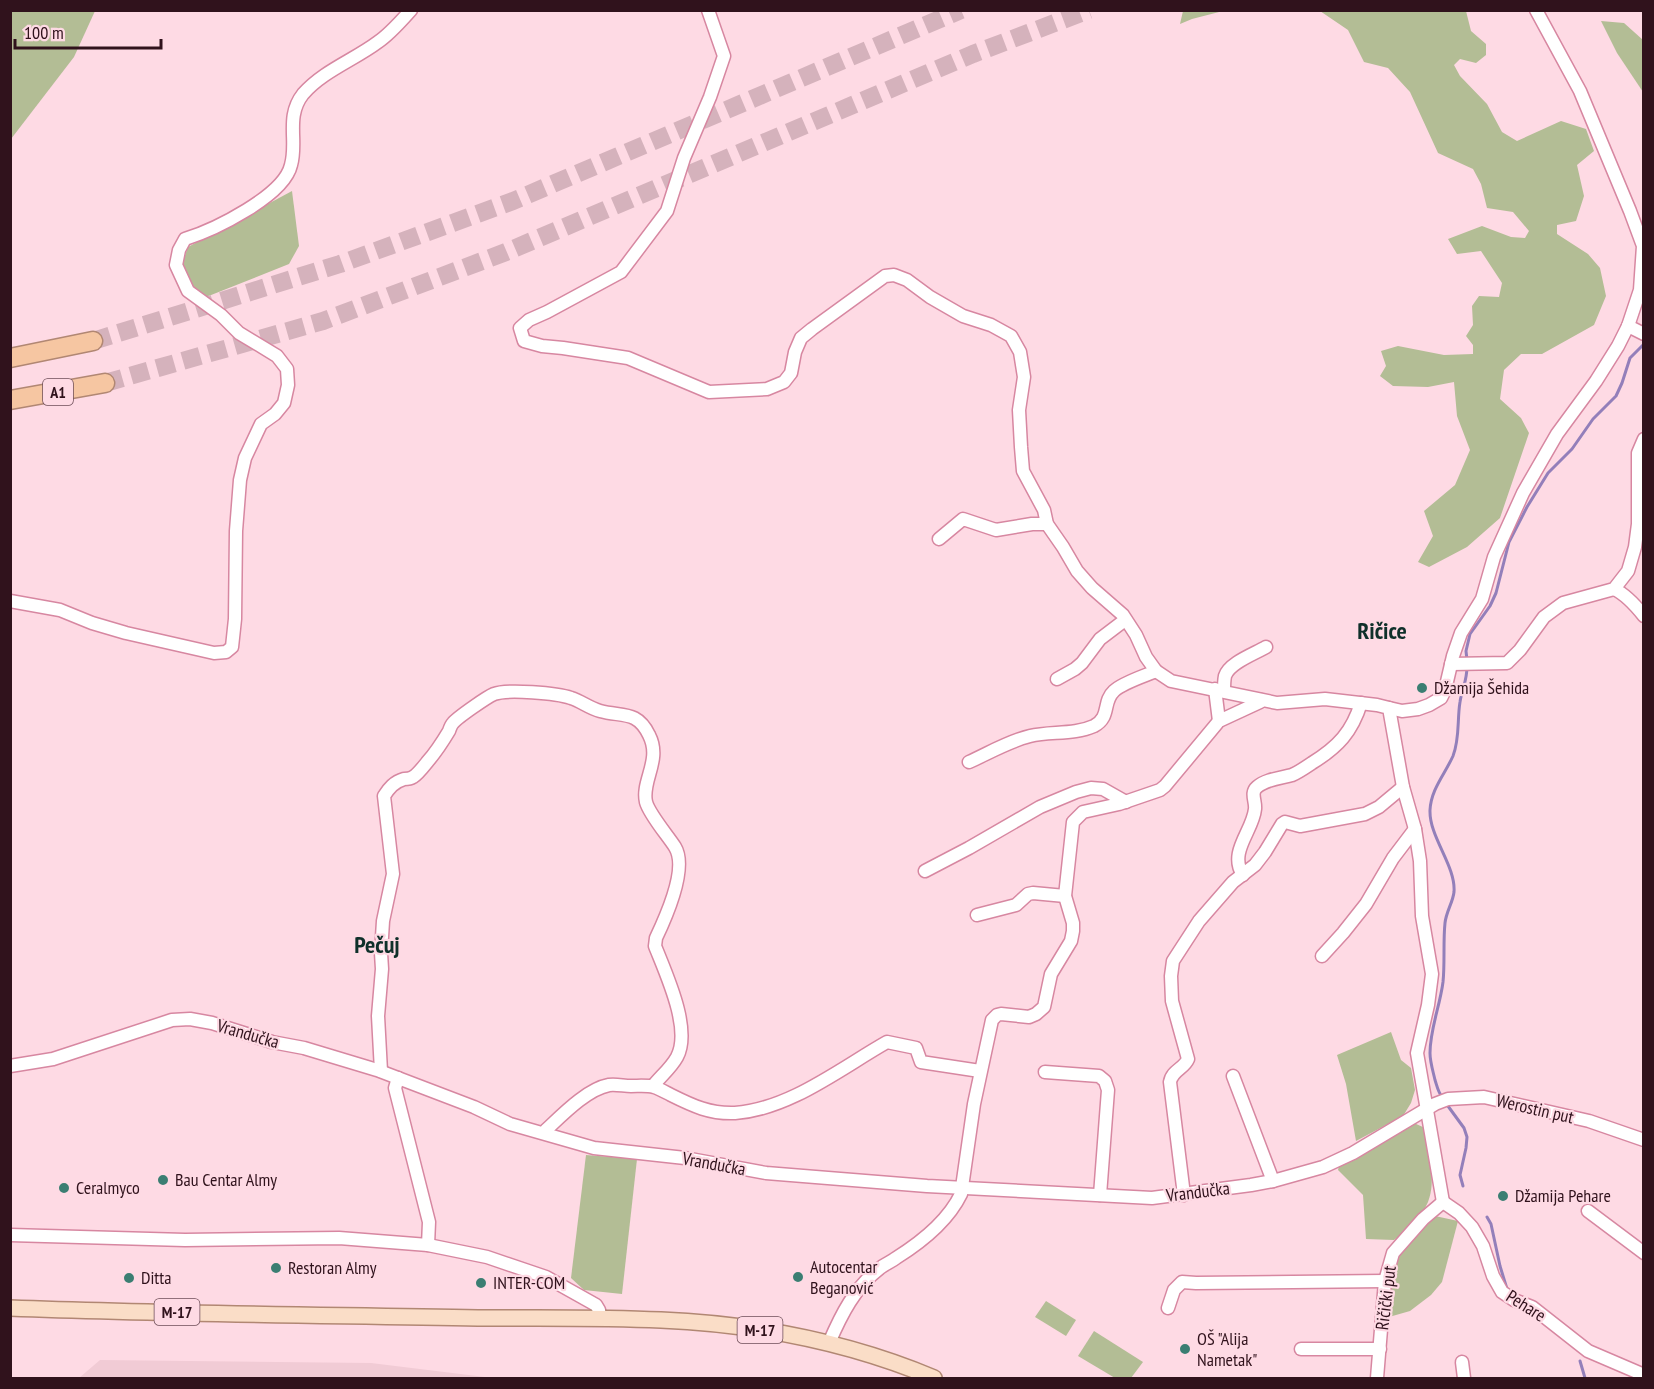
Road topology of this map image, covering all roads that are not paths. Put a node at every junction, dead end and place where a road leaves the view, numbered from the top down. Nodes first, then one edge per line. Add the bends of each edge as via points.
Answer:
1 (411, 10) edge
2 (708, 10) edge
3 (1536, 10) edge
4 (1628, 326) junction
5 (1644, 334) edge
6 (93, 342) tunnel mouth
7 (10, 358) edge
8 (105, 383) tunnel mouth
9 (10, 400) edge
10 (1644, 439) edge
11 (1047, 524) junction
12 (939, 539) dead end
13 (1614, 590) junction
14 (10, 601) edge
15 (1644, 616) edge
16 (1125, 620) junction
17 (1266, 647) dead end
18 (1462, 665) junction
19 (1156, 671) junction
20 (1057, 679) dead end
21 (1219, 690) junction
22 (1262, 700) junction
23 (1361, 703) junction
24 (1389, 708) junction
25 (1219, 721) junction
26 (969, 762) dead end
27 (1403, 787) junction
28 (1126, 802) junction
29 (1415, 830) junction
30 (925, 872) dead end
31 (1243, 875) junction
32 (1065, 896) junction
33 (977, 915) dead end
34 (1322, 956) dead end
35 (10, 1066) edge
36 (381, 1071) junction
37 (980, 1071) junction
38 (1045, 1072) dead end
39 (1233, 1077) dead end
40 (398, 1078) junction
41 (653, 1086) junction
42 (1437, 1104) junction
43 (545, 1133) junction
44 (1644, 1140) edge
45 (1273, 1181) junction
46 (961, 1187) junction
47 (1100, 1195) junction
48 (1184, 1195) junction
49 (1443, 1202) junction
50 (1588, 1211) dead end
51 (10, 1235) edge
52 (428, 1245) junction
53 (1644, 1253) edge
54 (1385, 1281) junction
55 (10, 1308) edge
56 (1168, 1308) dead end
57 (600, 1318) junction
58 (829, 1343) junction
59 (1380, 1348) junction
60 (1301, 1349) dead end
61 (1462, 1362) dead end
62 (1644, 1375) edge
63 (934, 1378) edge
64 (1377, 1378) edge
65 (1464, 1378) edge

1 - 14 street via 379,42 316,82 302,96 292,127 291,166 283,182 232,218 185,239 179,250 176,265 188,291 239,333 277,356 287,369 284,403 261,424 245,458 240,480 232,647 214,653 126,633 60,610
2 - 11 street via 724,56 667,211 621,272 529,320 520,328 524,341 628,358 709,392 778,386 791,373 801,338 885,276 894,275 963,316 1011,336 1020,352 1024,377 1019,410 1023,471 1044,510
3 - 4 street via 1580,91 1643,246 1640,290
4 - 5 street
4 - 18 street via 1523,493 1494,557 1482,599 1461,633
6 - 7 highway, A1
8 - 9 highway, A1
10 - 13 street via 1638,453 1635,547 1628,571
11 - 12 street via 996,530 963,519
11 - 16 street via 1077,571
13 - 15 street
13 - 18 street via 1563,603 1544,617 1507,663
16 - 19 street
16 - 20 street via 1100,639 1076,669
17 - 21 street via 1228,669
18 - 24 street via 1441,698 1418,709
19 - 21 street via 1171,681
19 - 26 street via 1115,689 1101,722 1087,729 1026,737
21 - 22 street
21 - 25 street
22 - 23 street
22 - 25 street
23 - 24 street
23 - 31 street via 1349,731 1336,746 1293,774 1254,790 1254,814 1238,855
24 - 27 street
25 - 28 street via 1165,786
27 - 29 street
27 - 31 street via 1365,814 1300,826 1285,822 1255,865
28 - 30 street via 1103,789 1076,792 1040,807
28 - 32 street via 1083,812 1073,822
29 - 34 street via 1366,904
29 - 42 street via 1422,916 1432,974 1417,1053
31 - 48 street via 1199,921 1173,961 1172,1001 1188,1059 1174,1072 1170,1082
32 - 33 street via 1028,894 1016,905
32 - 37 street via 1073,932 1052,974 1044,1007 1029,1017 997,1015 992,1020
35 - 36 street, Vrandučka via 53,1059 172,1020 190,1019
36 - 40 street, Vrandučka
36 - 41 street via 381,953 393,874 384,796 389,787 413,777 435,753 453,723 488,698 494,694 534,693 572,698 597,710 626,714 639,720 650,737 653,758 646,803 680,858 676,884 655,946 679,1010 681,1043 676,1058
37 - 41 street via 921,1062 916,1048 887,1042 836,1074 764,1108 717,1113 699,1109
37 - 46 street
38 - 47 street via 1099,1076 1105,1081 1108,1090
39 - 45 street
40 - 43 street, Vrandučka via 510,1124
40 - 52 street via 395,1088 429,1222
41 - 43 street via 609,1085 594,1091
42 - 44 street, Werostin put via 1484,1097 1589,1121
42 - 45 street, Vrandučka via 1323,1167
42 - 49 street
43 - 46 street, Vrandučka via 594,1148 685,1158 766,1173
45 - 48 street, Vrandučka
46 - 47 street, Vrandučka
46 - 58 street via 957,1203 938,1225 862,1285 842,1313
47 - 48 street, Vrandučka
49 - 54 street, Ričički put via 1393,1253
49 - 62 street, Pehare via 1472,1227 1502,1292 1532,1307 1588,1351
50 - 53 street
51 - 52 street via 185,1240 339,1238
52 - 57 street via 487,1257 546,1277 596,1305
54 - 56 street via 1182,1282 1174,1290
54 - 59 street, Ričički put
55 - 57 main road, M-17
57 - 58 main road, M-17 via 726,1325
58 - 63 main road, M-17
59 - 60 street
59 - 64 street, Ričički put
61 - 65 street

